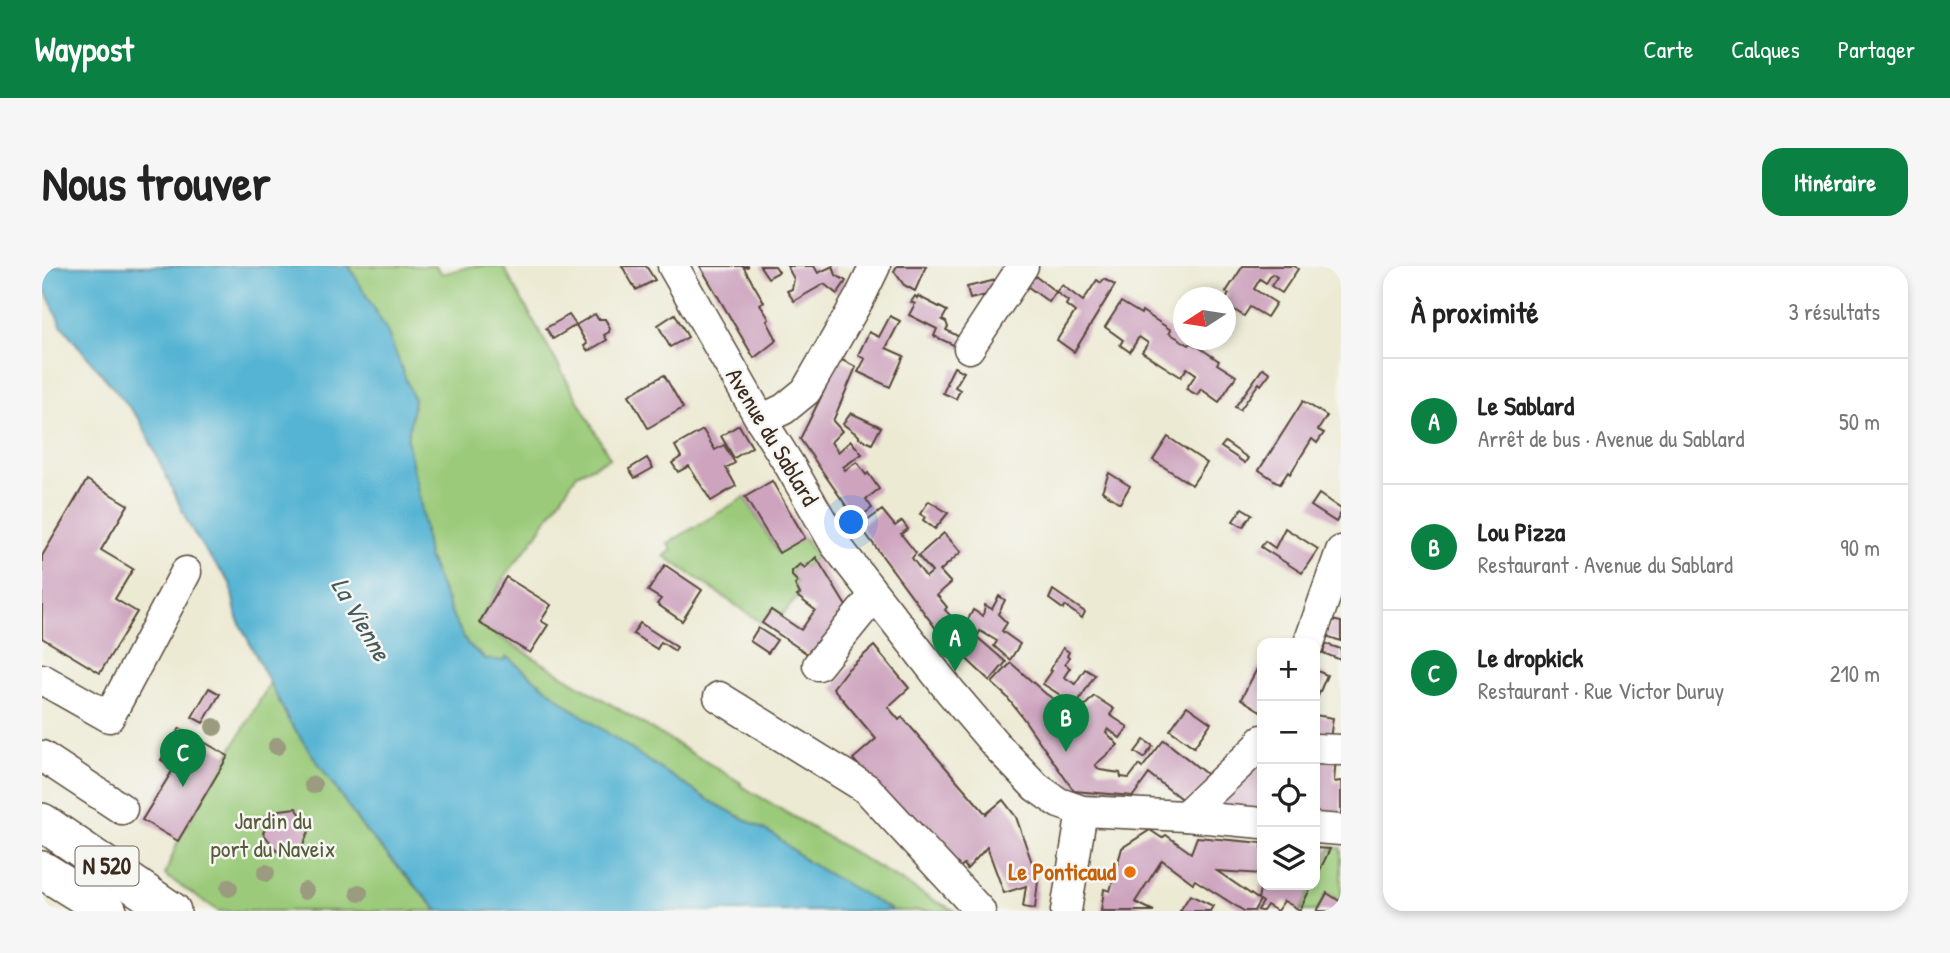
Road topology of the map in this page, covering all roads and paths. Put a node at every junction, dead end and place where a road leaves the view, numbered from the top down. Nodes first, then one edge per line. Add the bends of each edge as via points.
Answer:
1 (673, 266) edge
2 (875, 266) edge
3 (1023, 266) edge
4 (969, 348) dead end
5 (761, 420) junction
6 (1341, 551) edge
7 (186, 572) dead end
8 (874, 596) junction
9 (1311, 638) edge
10 (818, 665) dead end
11 (42, 679) edge
12 (719, 696) dead end
13 (1257, 748) edge
14 (1320, 749) edge
15 (1341, 750) edge
16 (42, 757) edge
17 (122, 809) dead end
18 (1082, 811) junction
19 (1185, 816) junction
20 (42, 822) edge
21 (1257, 823) edge
22 (1320, 828) edge
23 (1341, 830) edge
24 (42, 870) edge
25 (108, 911) edge
26 (172, 911) edge
27 (980, 911) edge
28 (1066, 911) edge

1 - 5 street, Avenue du Sablard
2 - 5 street via 806,391
3 - 4 street
5 - 8 street, Avenue du Sablard via 835,544
6 - 9 street
7 - 11 street via 109,718
8 - 10 street
8 - 18 street, Avenue du Sablard via 1028,778 1059,803
12 - 27 street via 867,789
13 - 19 street
14 - 15 street
16 - 17 street
18 - 19 street
18 - 28 street
19 - 21 street
20 - 26 main road, N 520
22 - 23 street
24 - 25 main road, N 520

